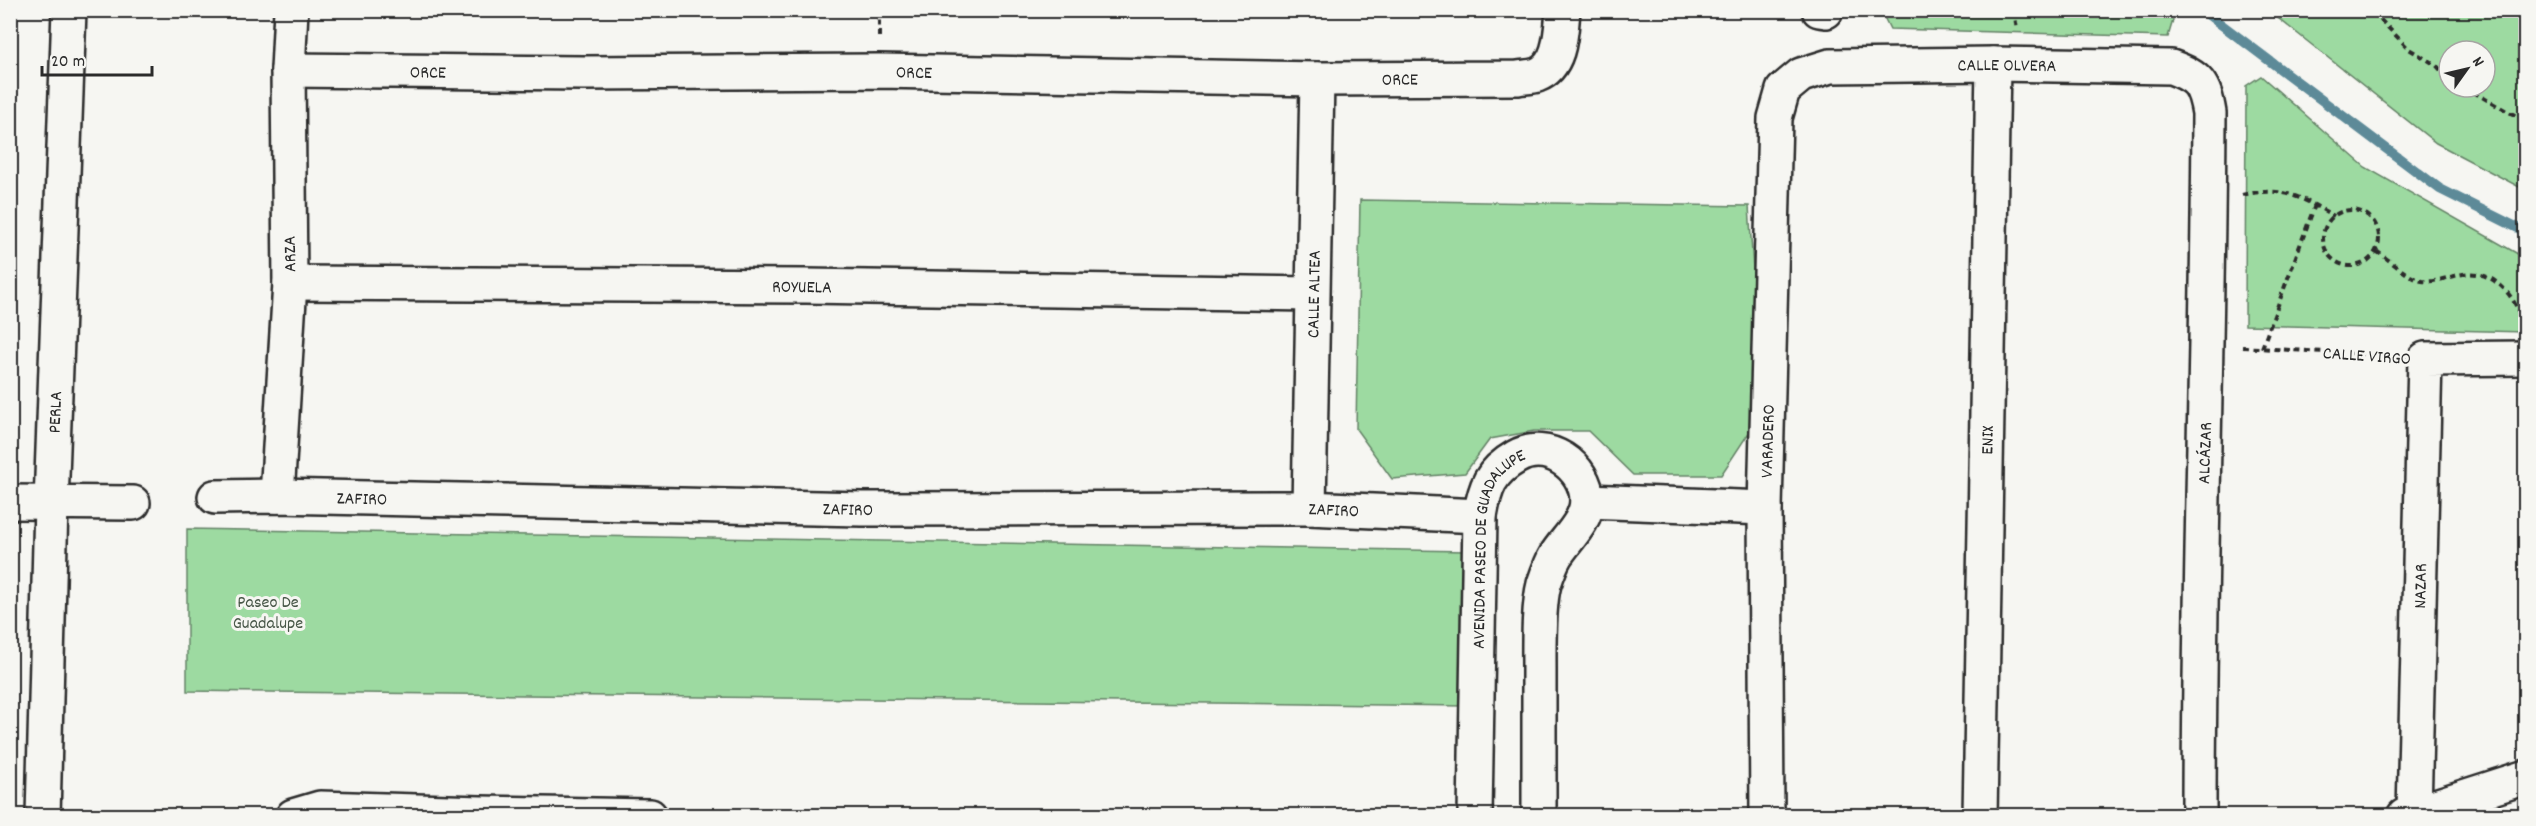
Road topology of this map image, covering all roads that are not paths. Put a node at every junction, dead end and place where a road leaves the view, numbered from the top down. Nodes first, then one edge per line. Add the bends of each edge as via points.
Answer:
1 (69, 10) edge
2 (291, 10) edge
3 (1563, 10) edge
4 (1819, 10) edge
5 (1826, 11) edge
6 (1993, 64) junction
7 (288, 70) junction
8 (1801, 75) joint
9 (1317, 79) junction
10 (2205, 90) joint
11 (290, 283) junction
12 (1312, 294) junction
13 (2524, 358) edge
14 (2425, 359) joint
15 (277, 496) junction
16 (215, 497) dead end
17 (1587, 501) junction
18 (10, 502) edge
19 (133, 503) dead end
20 (51, 504) junction
21 (1309, 508) junction
22 (1765, 508) junction
23 (1480, 516) junction
24 (2526, 777) edge
25 (481, 814) edge
26 (2409, 814) edge
27 (43, 816) edge
28 (293, 816) edge
29 (650, 816) edge
30 (1475, 816) edge
31 (1539, 816) edge
32 (1767, 816) edge
33 (1980, 816) edge
34 (2199, 816) edge

1 - 20 street, PERLA
2 - 7 street, ARZA
3 - 9 street, ORCE via 1553,61 1539,74 1518,78
4 - 5 street
6 - 8 street, CALLE OLVERA via 1830,66
6 - 10 street, CALLE OLVERA via 2171,67 2192,74
6 - 33 street, ENIX
7 - 9 street, ORCE via 879,71
7 - 11 street, ARZA
8 - 22 street, VARADERO via 1783,90 1775,118
9 - 12 street, CALLE ALTEA
10 - 34 street, ALCÁZAR via 2209,113 2208,345 2199,614
11 - 12 street, ROYUELA
11 - 15 street, ARZA
12 - 21 street, CALLE ALTEA
13 - 14 street, CALLE VIRGO
14 - 26 street, NAZAR
15 - 16 street, ZAFIRO
15 - 21 street, ZAFIRO via 862,508
17 - 22 street
17 - 23 street, AVENIDA PASEO DE GUADALUPE via 1582,478 1566,459 1546,451 1522,453 1500,466 1485,490
17 - 31 street via 1580,523 1556,556 1544,585 1539,642
18 - 20 street
19 - 20 street
20 - 27 street, PERLA
21 - 23 street, ZAFIRO
22 - 32 street, VARADERO
23 - 30 street, AVENIDA PASEO DE GUADALUPE
24 - 26 street
25 - 28 street via 320,808
25 - 29 street

